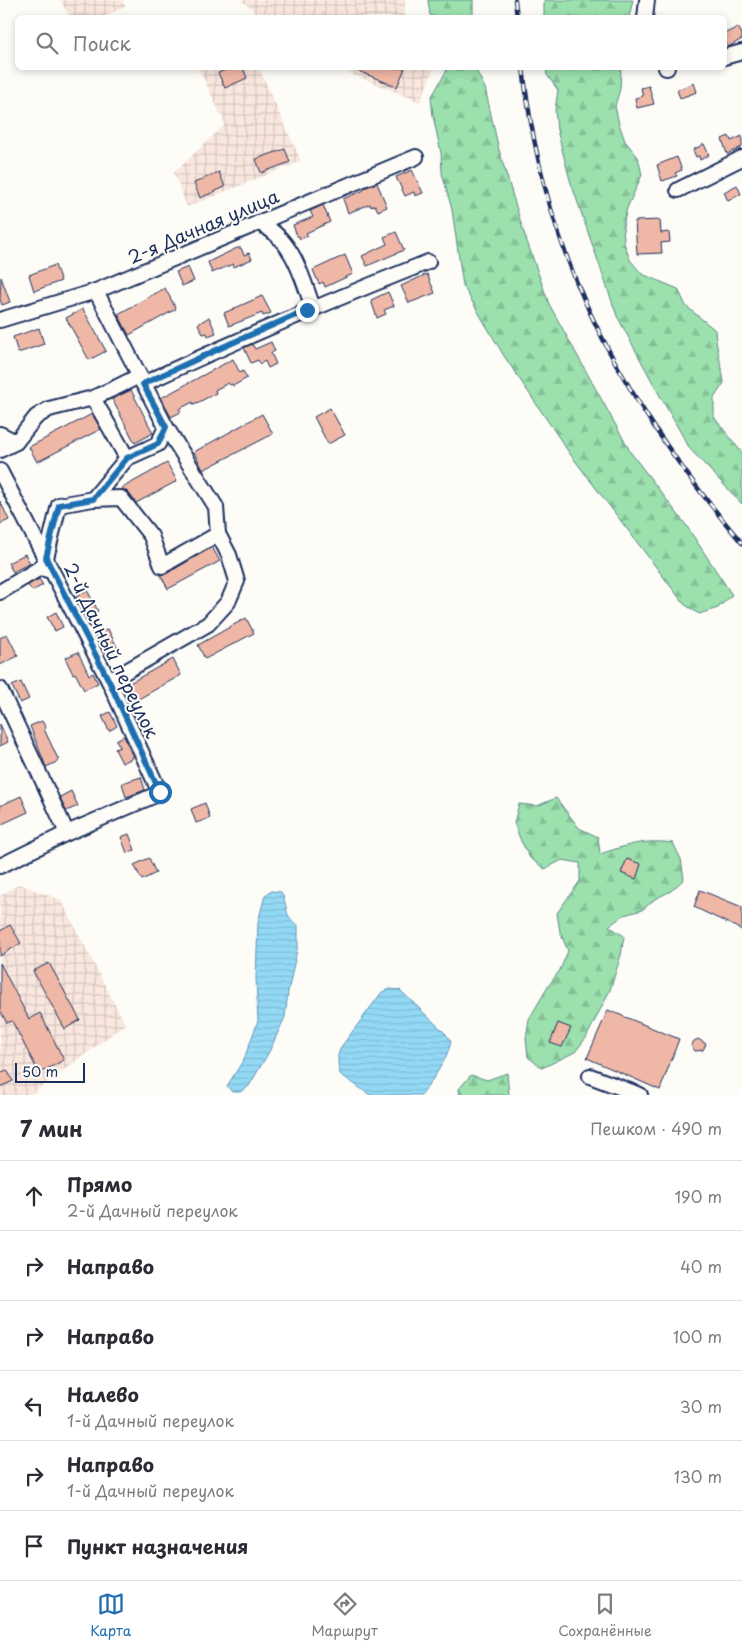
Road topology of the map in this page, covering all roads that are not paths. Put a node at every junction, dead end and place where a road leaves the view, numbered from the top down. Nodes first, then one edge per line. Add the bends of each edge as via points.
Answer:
1 (647, 0) edge
2 (645, 15) edge
3 (742, 52) edge
4 (727, 56) edge
5 (416, 158) dead end
6 (742, 158) edge
7 (678, 190) dead end
8 (259, 223) junction
9 (428, 262) dead end
10 (96, 291) junction
11 (313, 308) junction
12 (0, 320) edge
13 (141, 380) junction
14 (93, 398) junction
15 (166, 427) junction
16 (0, 434) edge
17 (16, 442) junction
18 (0, 450) edge
19 (127, 458) junction
20 (0, 471) edge
21 (93, 499) junction
22 (218, 534) junction
23 (47, 566) junction
24 (0, 592) edge
25 (109, 681) junction
26 (0, 689) edge
27 (67, 833) junction
28 (0, 866) edge
29 (590, 1076) dead end
30 (640, 1095) edge

1 - 2 street
3 - 4 street
5 - 8 street, 2-я Дачная улица
6 - 7 street
8 - 10 street, 2-я Дачная улица
8 - 11 street via 271,228 280,238 299,268
9 - 11 street
10 - 12 street, 2-я Дачная улица
10 - 13 street
11 - 13 street
13 - 14 street
13 - 15 street
14 - 17 street via 50,409 36,417
14 - 19 street
15 - 19 street via 158,444
15 - 22 street via 216,507
16 - 17 street
17 - 18 street
19 - 21 street
20 - 23 street, 2-й Дачный переулок
21 - 22 street via 121,498 151,536 162,566
21 - 23 street via 59,505
22 - 25 street via 237,581 228,602 208,624
23 - 24 street
23 - 25 street, 2-й Дачный переулок
25 - 27 street, 2-й Дачный переулок via 160,792
26 - 27 street
27 - 28 street
29 - 30 street

